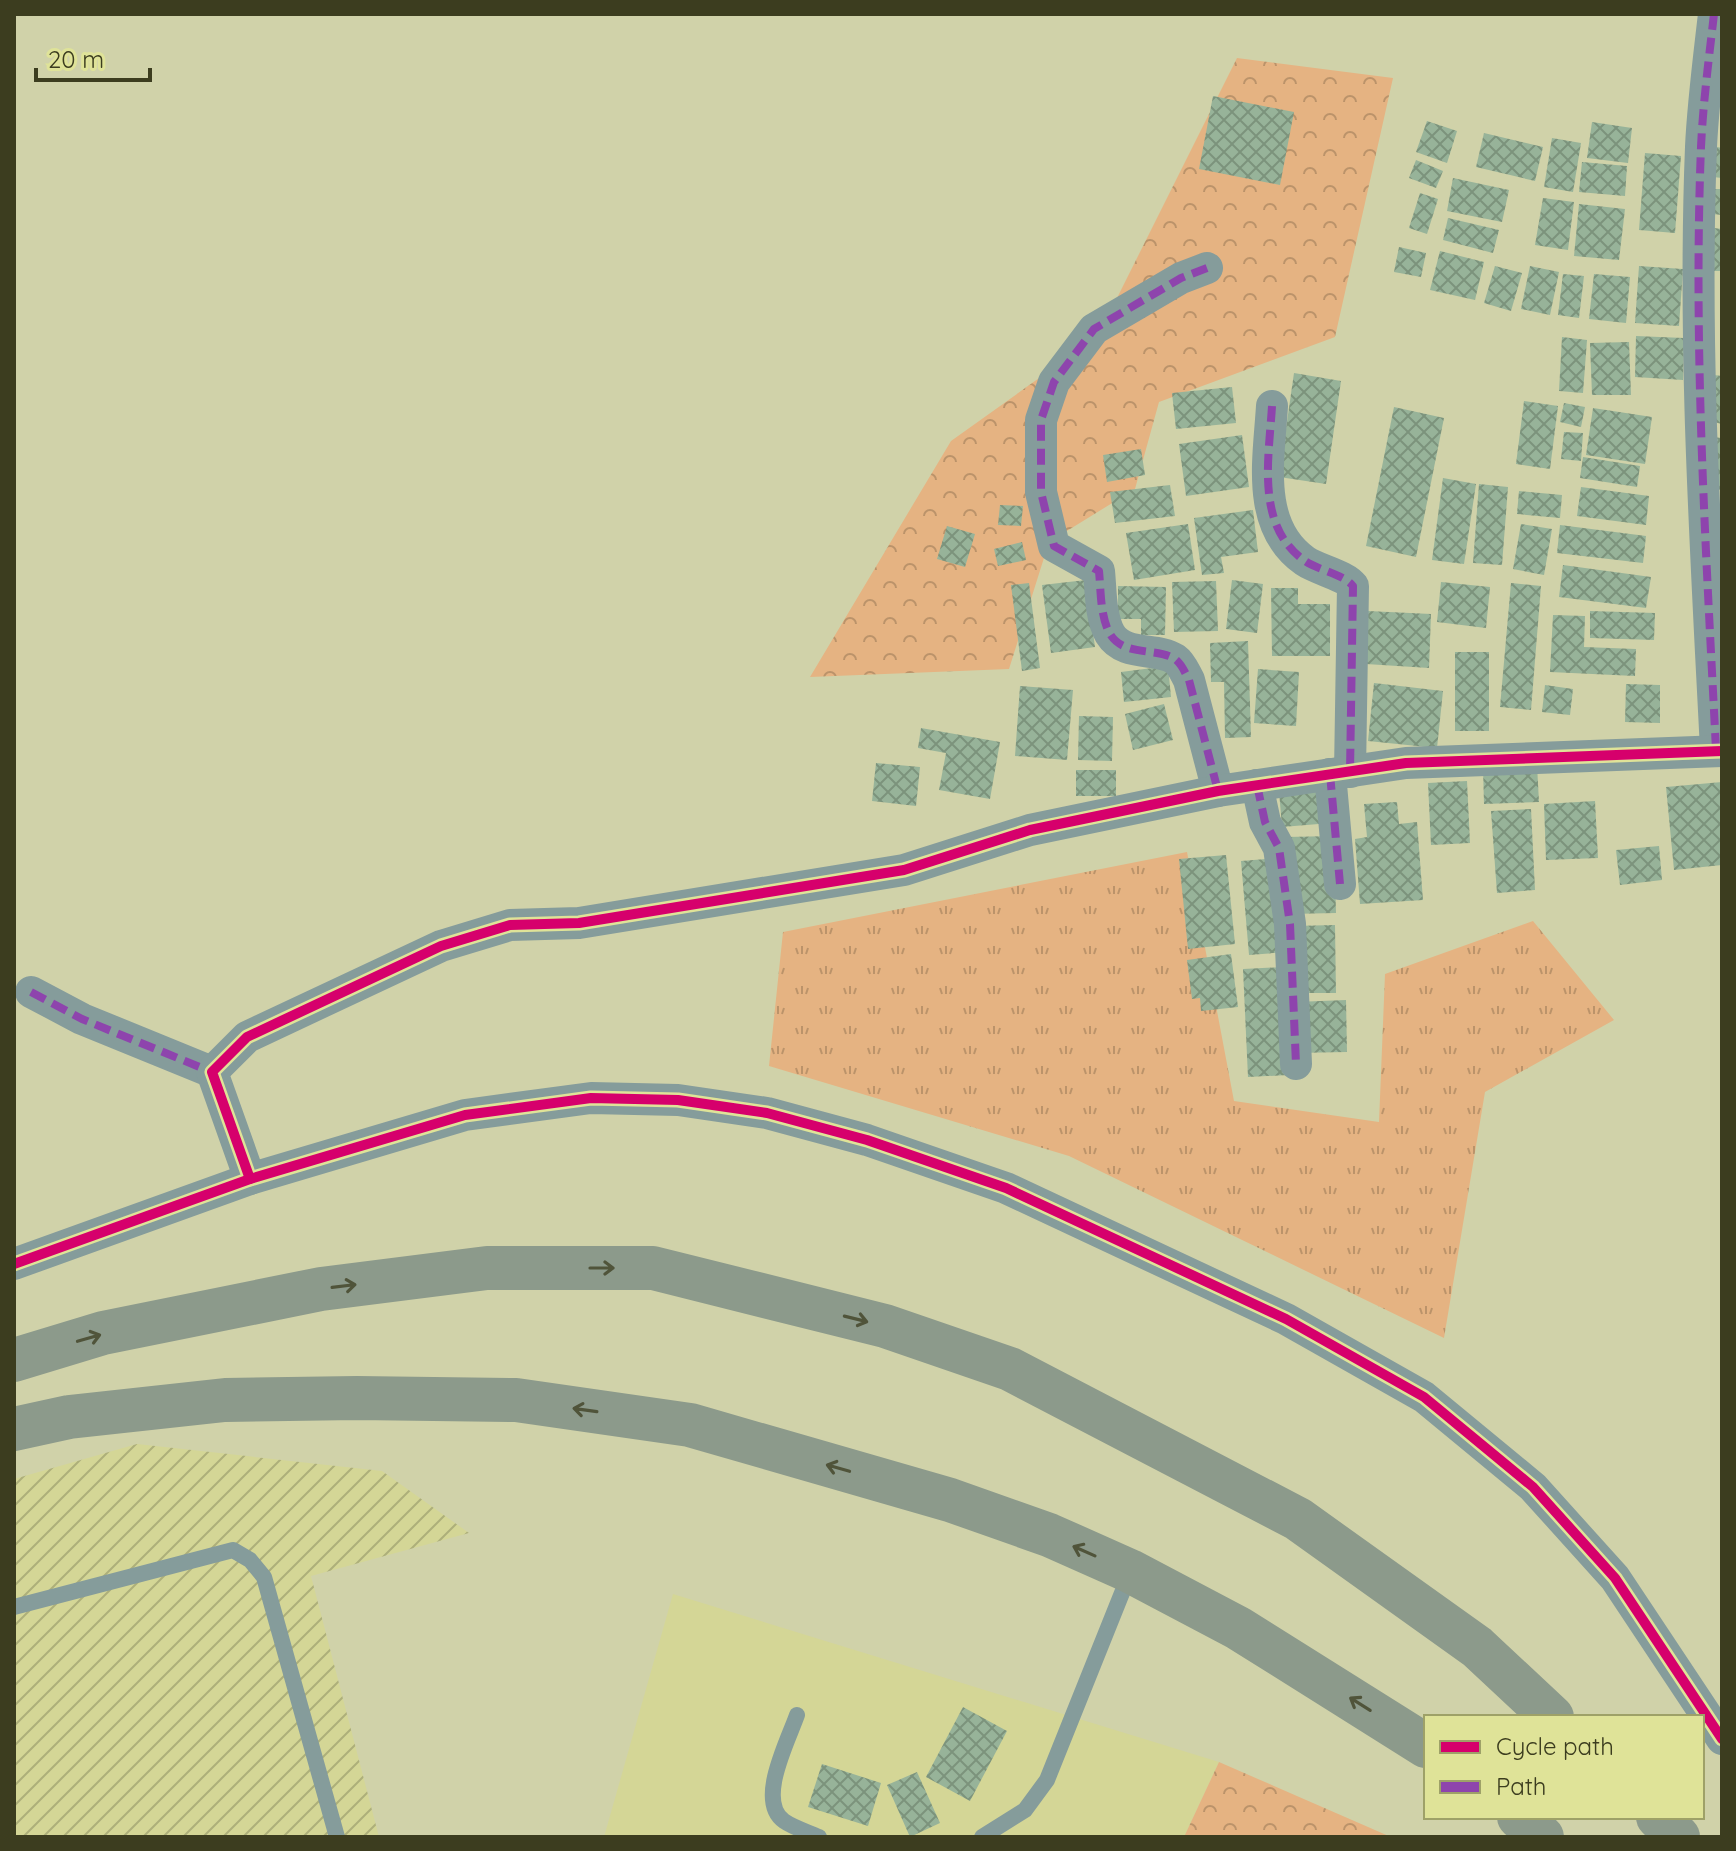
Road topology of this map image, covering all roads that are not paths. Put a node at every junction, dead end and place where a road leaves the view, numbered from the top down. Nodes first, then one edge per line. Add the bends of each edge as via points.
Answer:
1 (1714, 14) edge
2 (1207, 268) dead end
3 (1272, 406) dead end
4 (1719, 750) edge
5 (1340, 773) junction
6 (1257, 785) junction
7 (1218, 791) junction
8 (1340, 884) dead end
9 (31, 992) dead end
10 (1296, 1064) dead end
11 (212, 1072) junction
12 (250, 1179) junction
13 (14, 1264) edge
14 (14, 1360) edge
15 (14, 1429) edge
16 (1130, 1571) junction
17 (14, 1607) edge
18 (797, 1715) dead end
19 (1550, 1715) edge
20 (1722, 1739) edge
21 (1424, 1745) edge
22 (1521, 1819) edge
23 (1660, 1819) edge
24 (337, 1837) edge
25 (819, 1837) edge
26 (982, 1837) edge
27 (1542, 1837) edge
28 (1678, 1837) edge

1 - 4 street via 1701,144 1698,287 1703,492
2 - 7 street via 1094,329 1054,382 1041,420 1041,492 1054,546 1099,571 1111,635 1120,644 1173,658 1182,666
3 - 5 street via 1268,484 1277,528 1304,560 1353,586
4 - 5 street via 1406,763
5 - 6 street
5 - 8 street
6 - 7 street
6 - 10 street via 1265,822 1279,848 1286,894
7 - 11 street via 1030,830 904,870 579,923 510,925 441,946 247,1037
9 - 11 street via 82,1019
11 - 12 street
12 - 13 street
12 - 20 street via 465,1115 591,1098 678,1100 767,1113 867,1140 1006,1188 1286,1319 1424,1397 1533,1487 1615,1578
14 -> 19 highway via 103,1333 321,1289 487,1268 653,1268 885,1326 1010,1369 1298,1519 1477,1647
16 -> 15 highway via 950,1500 690,1425 516,1400 225,1400 69,1417
21 -> 16 highway via 1238,1628
16 - 26 lane via 1047,1780 1025,1810
17 - 24 lane via 233,1550 250,1560 264,1577
18 - 25 lane via 770,1791 782,1820
22 - 27 highway
23 - 28 highway

